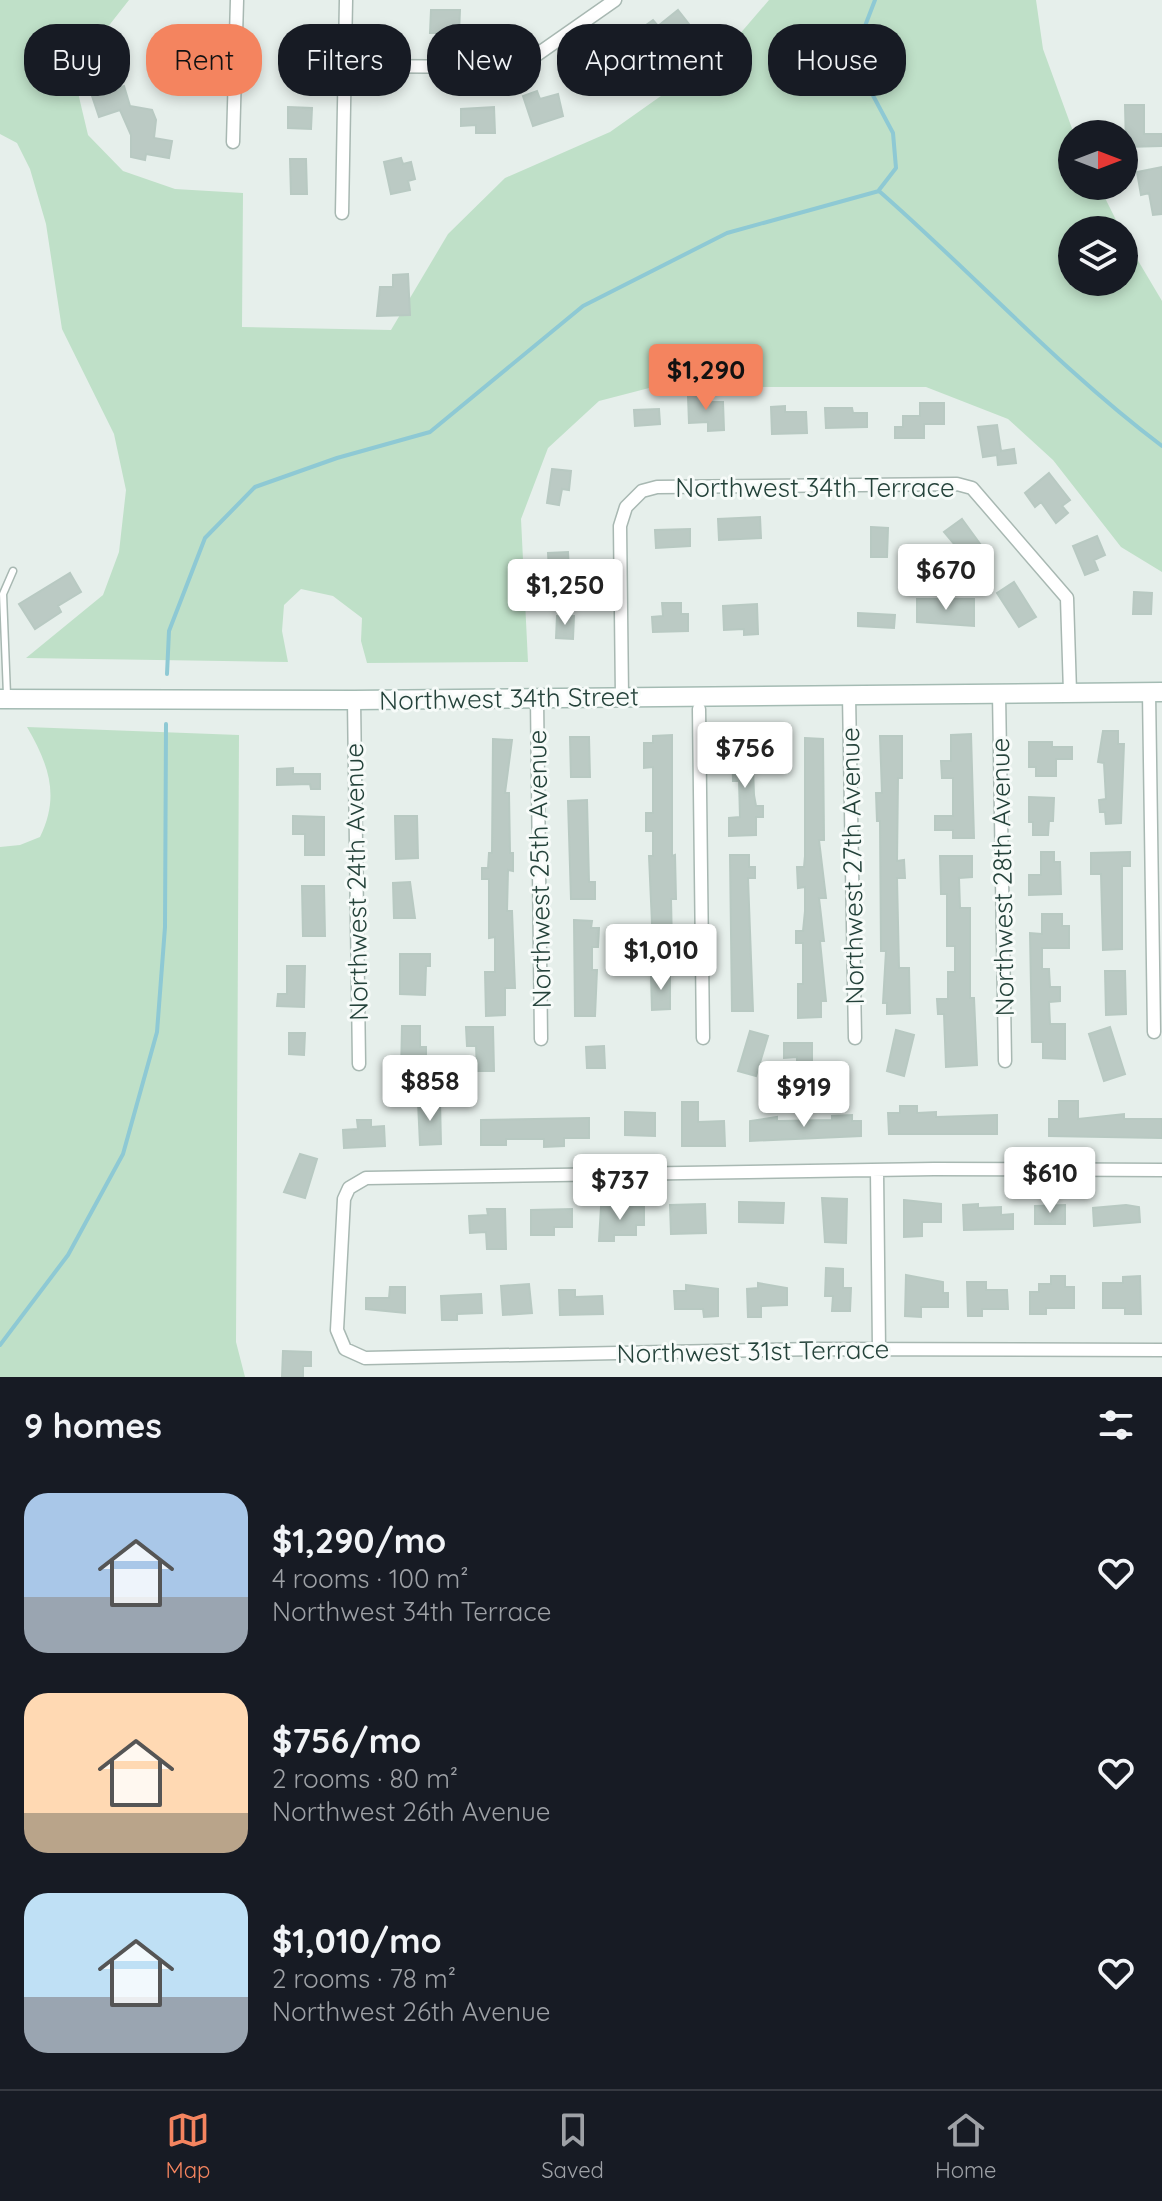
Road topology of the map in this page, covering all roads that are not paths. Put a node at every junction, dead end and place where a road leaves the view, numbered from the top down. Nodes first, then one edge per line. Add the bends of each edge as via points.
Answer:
1 (237, 0) edge
2 (346, 0) edge
3 (615, 0) edge
4 (346, 24) edge
5 (411, 66) edge
6 (344, 96) edge
7 (233, 142) dead end
8 (342, 213) dead end
9 (13, 571) dead end
10 (1070, 692) junction
11 (1155, 692) edge
12 (999, 693) junction
13 (849, 695) junction
14 (622, 697) junction
15 (537, 698) junction
16 (4, 699) edge
17 (354, 700) junction
18 (699, 709) dead end
19 (1154, 1032) dead end
20 (703, 1038) dead end
21 (855, 1038) dead end
22 (541, 1039) dead end
23 (1005, 1061) dead end
24 (359, 1064) dead end
25 (1162, 1170) edge
26 (877, 1171) junction
27 (879, 1349) junction
28 (1162, 1350) edge

1 - 7 street
2 - 4 street
3 - 5 street via 514,67
6 - 8 street
9 - 16 lane via 3,594
10 - 11 main road, Northwest 34th Street
10 - 12 main road, Northwest 34th Street
10 - 14 street, Northwest 34th Terrace via 1067,598 972,488 657,487 642,491 626,507 620,526
11 - 19 street
12 - 13 main road, Northwest 34th Street
12 - 23 street, Northwest 28th Avenue
13 - 14 main road, Northwest 34th Street
13 - 21 street, Northwest 27th Avenue
14 - 15 main road, Northwest 34th Street
15 - 17 main road, Northwest 34th Street
15 - 22 street, Northwest 25th Avenue
16 - 17 main road, Northwest 34th Street
17 - 24 street, Northwest 24th Avenue
18 - 20 street
25 - 26 street
26 - 27 street
26 - 27 street, Northwest 31st Terrace via 366,1178 344,1199 337,1330 345,1349 365,1358
27 - 28 street, Northwest 31st Terrace

